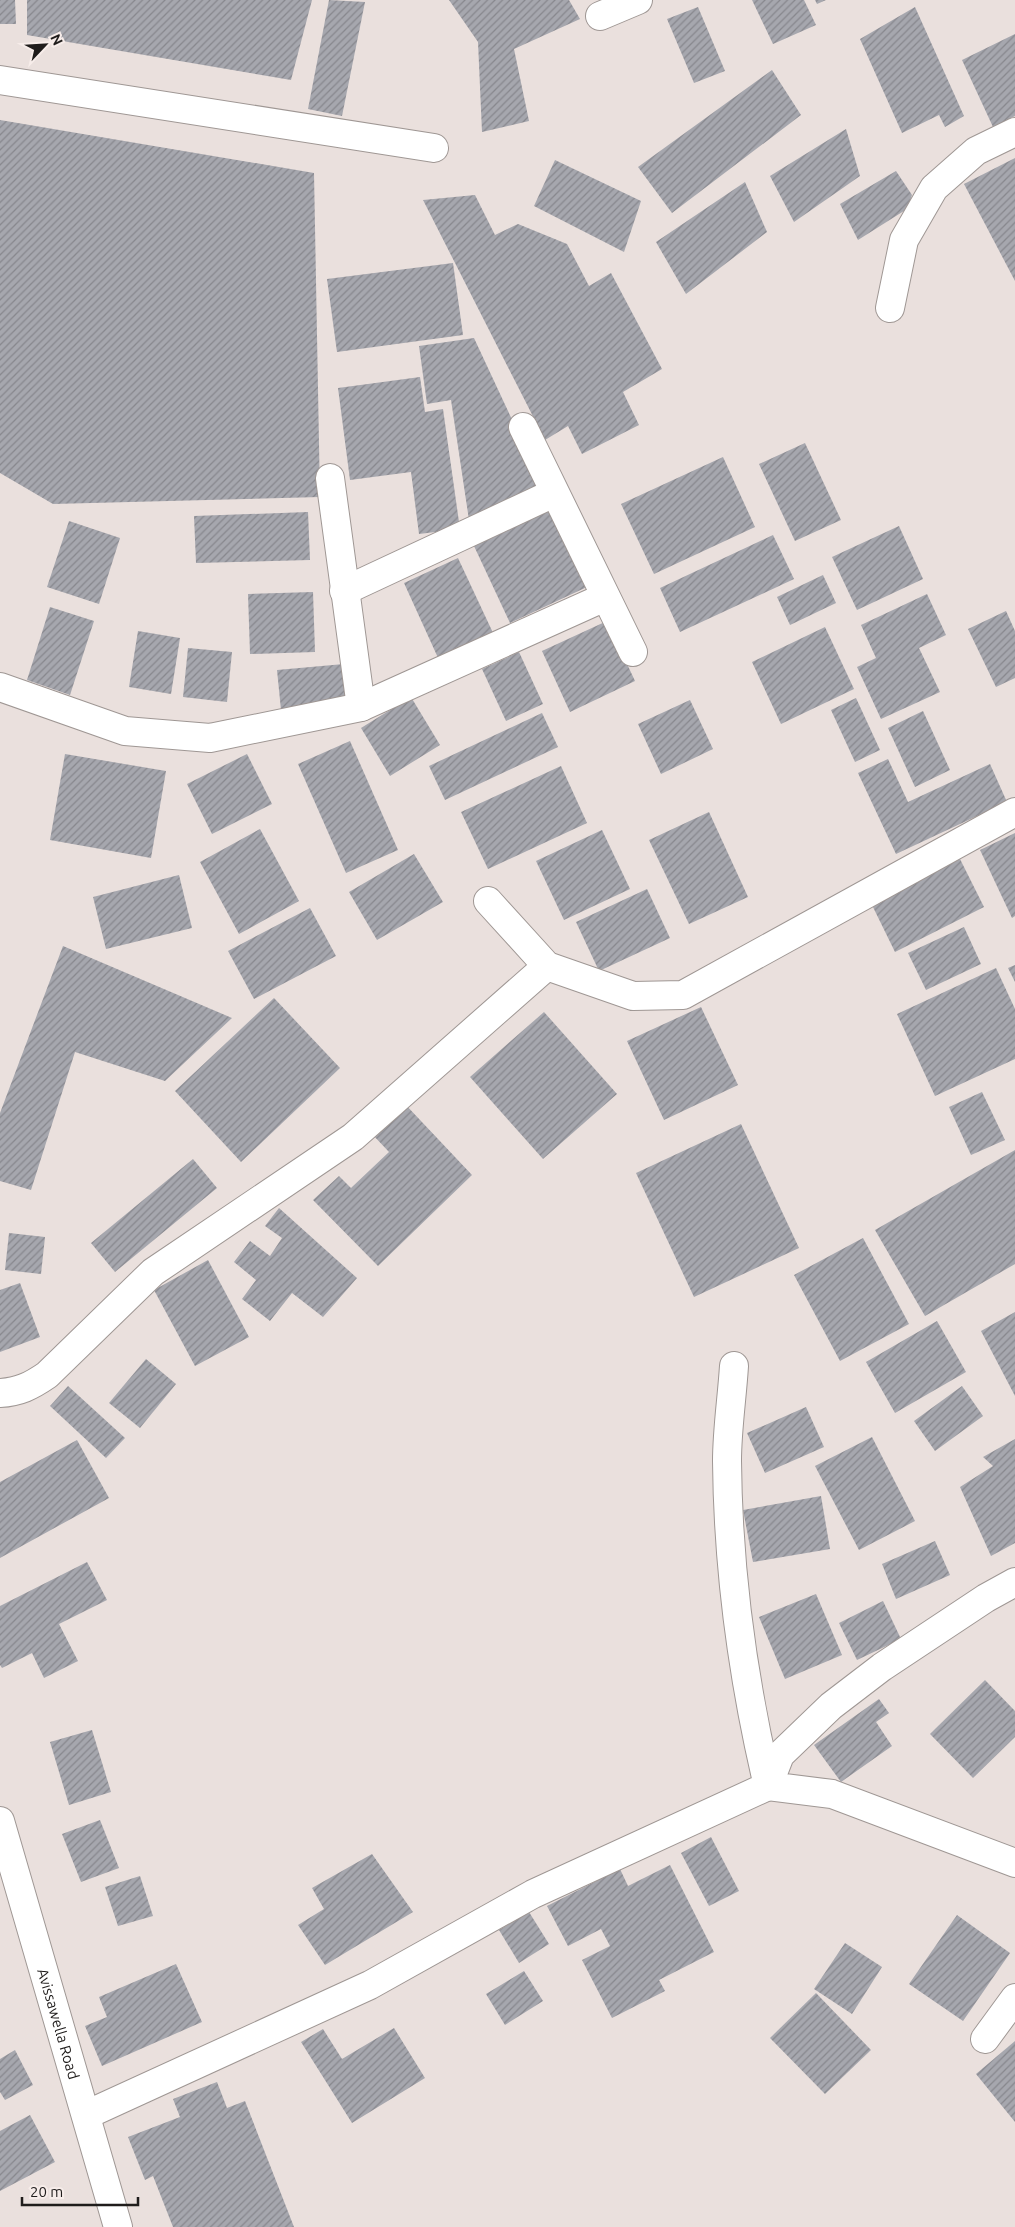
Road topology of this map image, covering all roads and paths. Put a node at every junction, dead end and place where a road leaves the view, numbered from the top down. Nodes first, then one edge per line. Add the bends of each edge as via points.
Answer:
1 (638, 0) edge
2 (600, 16) dead end
3 (0, 80) edge
4 (1015, 132) edge
5 (434, 148) dead end
6 (890, 308) dead end
7 (523, 426) dead end
8 (330, 478) dead end
9 (554, 493) junction
10 (344, 591) junction
11 (605, 597) junction
12 (633, 652) dead end
13 (0, 687) edge
14 (361, 707) junction
15 (1015, 812) edge
16 (488, 901) dead end
17 (547, 966) junction
18 (734, 1366) dead end
19 (0, 1393) edge
20 (1015, 1582) edge
21 (768, 1786) junction
22 (0, 1821) edge
23 (1015, 1862) edge
24 (1015, 1998) edge
25 (985, 2039) dead end
26 (86, 2115) junction
27 (118, 2227) edge

1 - 2 street
3 - 5 street
4 - 6 street via 976,151 934,188 904,240
7 - 9 street
8 - 10 street
9 - 10 street
9 - 11 street
10 - 14 street
11 - 12 street
11 - 14 street
13 - 14 street via 124,731 210,738
15 - 17 street via 683,994 633,996
16 - 17 street
17 - 19 street via 353,1137 153,1272 47,1375 30,1387
18 - 21 street via 727,1460 733,1573 752,1717
20 - 21 street via 882,1667 831,1706 780,1755
21 - 23 street via 832,1794
21 - 26 street via 533,1894 370,1984
22 - 26 street, Avissawella Road
24 - 25 street
26 - 27 street, Avissawella Road

